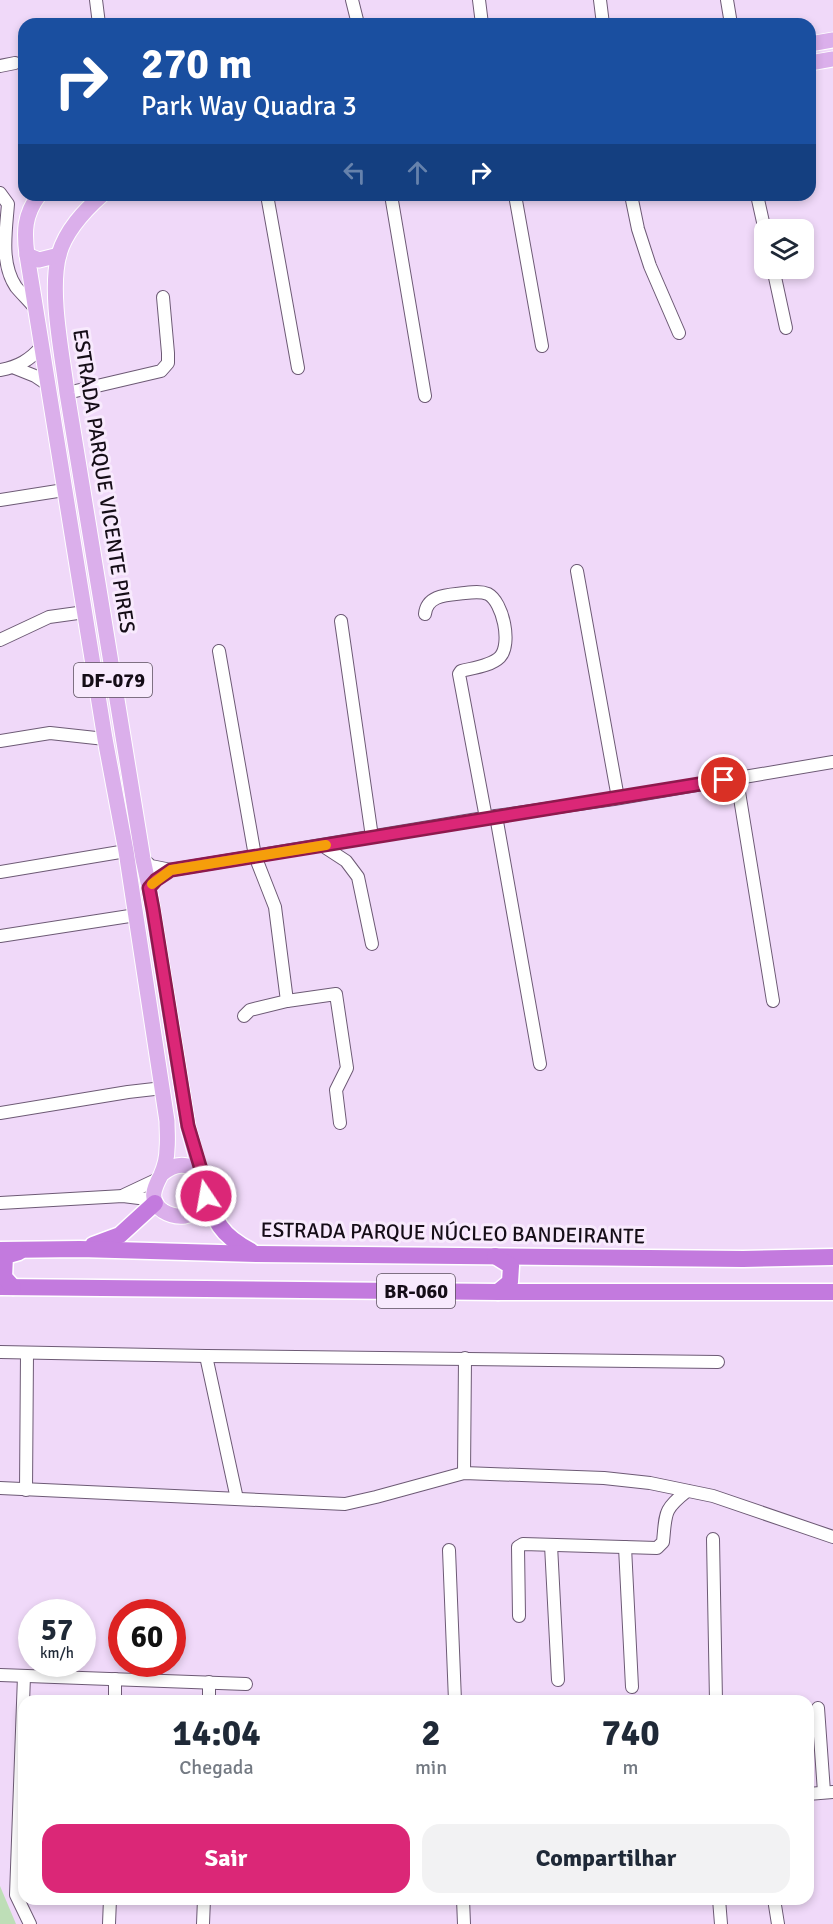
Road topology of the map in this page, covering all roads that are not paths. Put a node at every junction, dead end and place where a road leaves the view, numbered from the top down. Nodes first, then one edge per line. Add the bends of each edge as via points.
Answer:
1 (96, 0) edge
2 (352, 0) edge
3 (479, 0) edge
4 (600, 0) edge
5 (728, 0) edge
6 (98, 18) edge
7 (356, 18) edge
8 (481, 18) edge
9 (602, 18) edge
10 (730, 18) edge
11 (833, 40) edge
12 (816, 43) edge
13 (833, 59) edge
14 (816, 62) edge
15 (15, 63) dead end
16 (0, 66) edge
17 (0, 193) edge
18 (35, 201) edge
19 (90, 201) edge
20 (268, 201) edge
21 (392, 201) edge
22 (516, 201) edge
23 (632, 201) edge
24 (758, 201) edge
25 (762, 219) edge
26 (2, 250) edge
27 (27, 255) junction
28 (59, 255) junction
29 (775, 279) edge
30 (163, 297) dead end
31 (35, 308) junction
32 (786, 328) dead end
33 (679, 333) dead end
34 (42, 346) junction
35 (542, 346) dead end
36 (15, 368) junction
37 (298, 368) dead end
38 (0, 370) edge
39 (47, 384) junction
40 (67, 393) junction
41 (425, 396) dead end
42 (64, 490) junction
43 (0, 500) edge
44 (577, 571) dead end
45 (85, 612) junction
46 (425, 614) dead end
47 (341, 621) dead end
48 (0, 640) edge
49 (108, 645) junction
50 (90, 649) junction
51 (219, 651) dead end
52 (105, 739) junction
53 (0, 741) edge
54 (833, 762) edge
55 (744, 777) junction
56 (729, 779) junction
57 (739, 792) junction
58 (618, 798) junction
59 (491, 817) junction
60 (372, 837) junction
61 (323, 846) junction
62 (126, 850) junction
63 (255, 856) junction
64 (143, 859) junction
65 (171, 870) junction
66 (0, 872) edge
67 (149, 888) junction
68 (136, 915) junction
69 (0, 936) edge
70 (372, 944) dead end
71 (287, 1001) junction
72 (773, 1001) dead end
73 (244, 1016) dead end
74 (540, 1064) dead end
75 (163, 1088) junction
76 (0, 1113) edge
77 (340, 1123) dead end
78 (160, 1177) junction
79 (204, 1183) junction
80 (123, 1196) junction
81 (155, 1201) junction
82 (0, 1203) edge
83 (80, 1249) junction
84 (0, 1250) edge
85 (26, 1250) junction
86 (257, 1254) junction
87 (494, 1256) junction
88 (833, 1257) edge
89 (6, 1287) edge
90 (498, 1292) junction
91 (833, 1292) edge
92 (0, 1352) edge
93 (27, 1353) junction
94 (206, 1356) junction
95 (465, 1358) junction
96 (718, 1362) dead end
97 (464, 1473) junction
98 (0, 1488) edge
99 (26, 1490) junction
100 (687, 1491) junction
101 (237, 1499) junction
102 (833, 1537) edge
103 (713, 1539) dead end
104 (551, 1545) junction
105 (625, 1547) junction
106 (449, 1550) dead end
107 (519, 1616) dead end
108 (0, 1675) edge
109 (18, 1676) edge
110 (24, 1677) edge
111 (54, 1677) edge
112 (115, 1679) junction
113 (558, 1680) dead end
114 (209, 1682) junction
115 (246, 1684) dead end
116 (632, 1687) dead end
117 (23, 1695) edge
118 (115, 1695) edge
119 (209, 1695) edge
120 (455, 1695) edge
121 (716, 1695) edge
122 (818, 1708) dead end
123 (828, 1792) edge
124 (18, 1840) edge
125 (18, 1899) edge
126 (21, 1905) edge
127 (110, 1905) edge
128 (204, 1905) edge
129 (463, 1905) edge
130 (719, 1905) edge
131 (775, 1905) edge
132 (30, 1924) edge
133 (109, 1924) edge
134 (203, 1924) edge
135 (464, 1924) edge
136 (721, 1924) edge
137 (778, 1924) edge

1 - 6 street
2 - 7 street
3 - 8 street
4 - 9 street
5 - 10 street
11 - 12 main road
13 - 14 main road
15 - 16 street
17 - 26 street via 8,204
18 - 27 main road, ESTRADA PARQUE VICENTE PIRES / DF-079 via 24,229
19 - 28 main road, ESTRADA PARQUE VICENTE PIRES / DF-079 via 69,231
20 - 37 street
21 - 41 street
22 - 35 street
23 - 33 street via 650,266
24 - 25 street
26 - 31 street via 15,285
27 - 28 main road via 39,260
27 - 31 main road, ESTRADA PARQUE VICENTE PIRES / DF-079
28 - 40 main road, ESTRADA PARQUE VICENTE PIRES / DF-079 via 56,298
29 - 32 street
30 - 40 street via 168,353 161,371
31 - 34 main road, ESTRADA PARQUE VICENTE PIRES / DF-079
34 - 36 street
34 - 39 main road, ESTRADA PARQUE VICENTE PIRES / DF-079
36 - 38 street
36 - 39 street
39 - 42 main road, ESTRADA PARQUE VICENTE PIRES / DF-079
40 - 49 main road, ESTRADA PARQUE VICENTE PIRES / DF-079
42 - 43 street
42 - 45 main road, ESTRADA PARQUE VICENTE PIRES / DF-079
44 - 58 street
45 - 48 street via 50,617
45 - 50 main road, ESTRADA PARQUE VICENTE PIRES / DF-079
46 - 59 street via 431,601 440,596 478,592 497,601 501,612 505,627 501,655 459,674
47 - 60 street
49 - 50 main road via 100,642
49 - 64 main road, ESTRADA PARQUE VICENTE PIRES / DF-079
50 - 52 main road, ESTRADA PARQUE VICENTE PIRES / DF-079
51 - 63 street
52 - 53 street via 50,733
52 - 62 main road, ESTRADA PARQUE VICENTE PIRES / DF-079
54 - 55 street
55 - 56 street
55 - 57 street
56 - 57 street
56 - 58 street
57 - 72 street
58 - 59 street
59 - 60 street
59 - 74 street
60 - 61 street
61 - 63 street
61 - 70 street via 346,861 358,877
62 - 66 street
62 - 68 main road, ESTRADA PARQUE VICENTE PIRES / DF-079
63 - 65 street
63 - 71 street via 275,907
64 - 65 street via 152,866
64 - 67 main road, ESTRADA PARQUE VICENTE PIRES / DF-079
65 - 67 street
67 - 79 main road, ESTRADA PARQUE VICENTE PIRES / DF-079 via 188,1126
68 - 69 street
68 - 75 main road, ESTRADA PARQUE VICENTE PIRES / DF-079
71 - 73 street via 250,1010
71 - 77 street via 336,994 347,1068 336,1090
75 - 76 street
75 - 78 main road, ESTRADA PARQUE VICENTE PIRES / DF-079 via 167,1149
78 - 79 main road via 173,1167 186,1166 198,1172
78 - 80 street
78 - 81 main road, ESTRADA PARQUE VICENTE PIRES / DF-079 via 154,1187
79 - 81 main road via 206,1196 200,1208 189,1215 171,1216
79 - 86 highway via 221,1230
80 - 81 street
80 - 82 street
81 - 83 highway via 120,1235
83 - 85 highway, ESTRADA PARQUE NÚCLEO BANDEIRANTE / BR-060
83 - 86 highway, ESTRADA PARQUE NÚCLEO BANDEIRANTE / BR-060
84 - 85 highway, ESTRADA PARQUE NÚCLEO BANDEIRANTE / BR-060
85 - 89 highway via 5,1256
86 - 87 highway, ESTRADA PARQUE NÚCLEO BANDEIRANTE / BR-060
87 - 88 highway, ESTRADA PARQUE NÚCLEO BANDEIRANTE / BR-060
87 - 90 highway via 511,1266 510,1282
89 - 90 highway, BR-060
90 - 91 highway, BR-060
92 - 93 street
93 - 94 street
93 - 99 street
94 - 95 street
94 - 101 street
95 - 96 street
95 - 97 street
97 - 100 street via 604,1478
97 - 101 street via 345,1503
98 - 99 street
99 - 101 street
100 - 102 street via 713,1496
100 - 105 street via 666,1511 663,1542 657,1548
103 - 121 street
104 - 105 street
104 - 107 street via 518,1547
104 - 113 street
105 - 116 street
106 - 120 street
108 - 109 street
110 - 117 street
111 - 112 street
112 - 114 street
112 - 118 street
114 - 115 street
114 - 119 street
122 - 123 street
124 - 125 street
126 - 132 street
127 - 133 street
128 - 134 street
129 - 135 street
130 - 136 street
131 - 137 street

